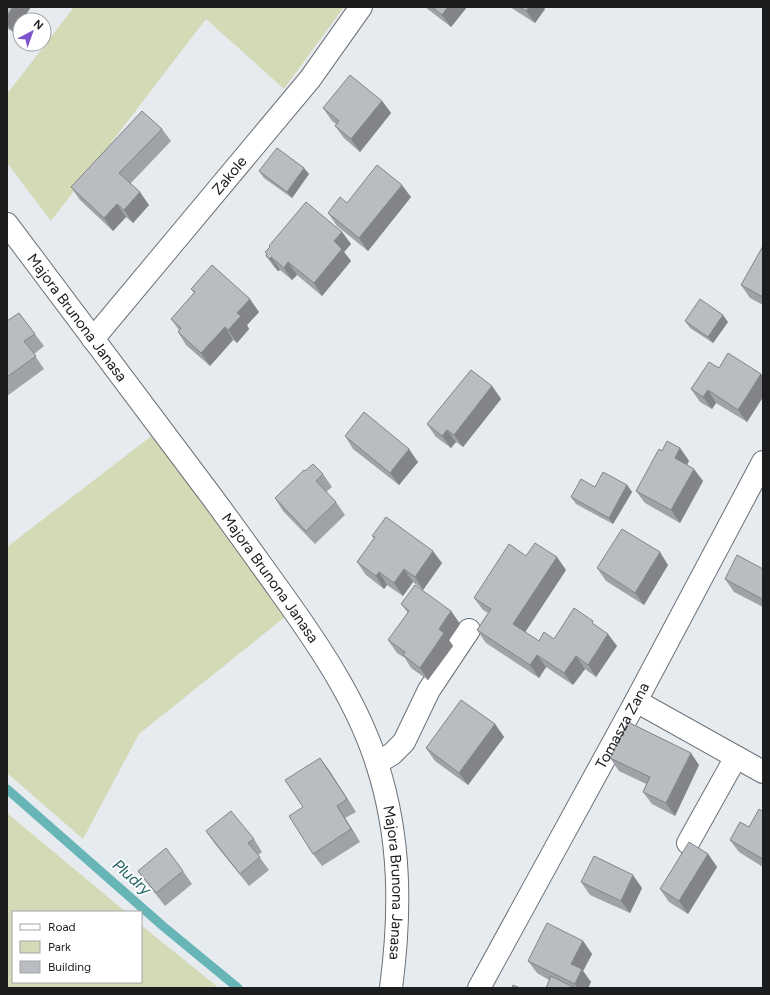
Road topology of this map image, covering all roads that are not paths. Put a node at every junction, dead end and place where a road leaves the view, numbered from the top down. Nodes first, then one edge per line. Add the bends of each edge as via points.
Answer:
1 (361, 7) edge
2 (7, 224) edge
3 (93, 339) junction
4 (763, 462) edge
5 (469, 630) dead end
6 (636, 701) junction
7 (736, 757) junction
8 (377, 763) junction
9 (763, 772) edge
10 (688, 843) edge
11 (391, 988) edge
12 (479, 988) edge

1 - 3 street, Zakole via 310,79
2 - 3 street, Majora Brunona Janasa
3 - 8 street, Majora Brunona Janasa via 304,625 347,695
4 - 6 street, Tomasza Zana
5 - 8 street via 429,690 404,742 392,754
6 - 7 street
6 - 12 street, Tomasza Zana
7 - 9 street
7 - 10 street
8 - 11 street, Majora Brunona Janasa via 390,815 398,899 398,929

